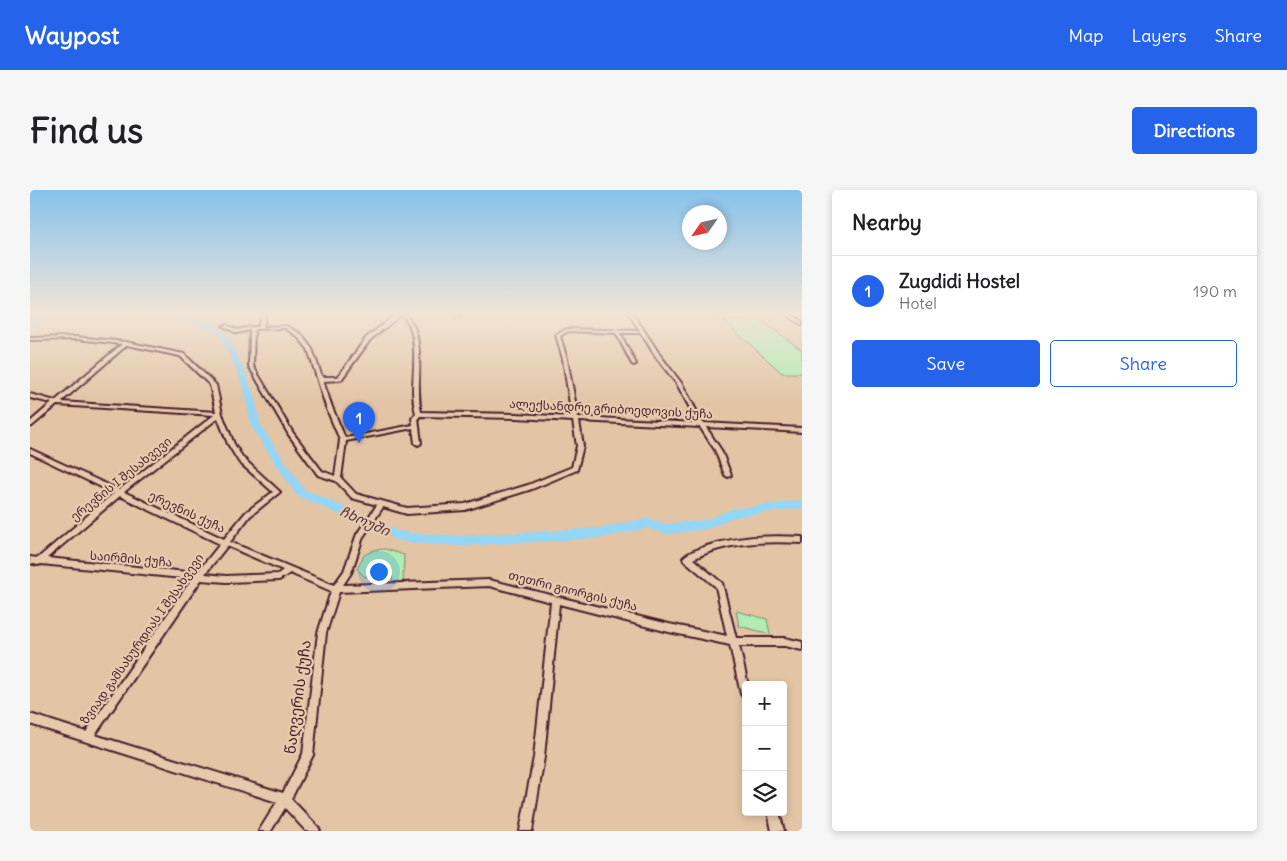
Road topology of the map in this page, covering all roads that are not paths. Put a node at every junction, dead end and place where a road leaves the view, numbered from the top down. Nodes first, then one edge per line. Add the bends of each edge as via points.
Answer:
1 (115, 342) edge
2 (252, 342) edge
3 (304, 342) edge
4 (366, 342) edge
5 (415, 342) edge
6 (560, 342) edge
7 (622, 342) edge
8 (649, 342) edge
9 (126, 343) junction
10 (634, 364) dead end
11 (321, 379) junction
12 (30, 396) edge
13 (57, 402) junction
14 (219, 414) junction
15 (419, 414) junction
16 (575, 420) junction
17 (701, 424) junction
18 (30, 425) edge
19 (416, 426) junction
20 (802, 430) edge
21 (343, 440) junction
22 (418, 443) dead end
23 (30, 451) edge
24 (728, 475) dead end
25 (338, 479) junction
26 (119, 493) junction
27 (381, 505) junction
28 (802, 540) edge
29 (226, 542) junction
30 (34, 561) edge
31 (289, 570) junction
32 (198, 576) junction
33 (336, 589) junction
34 (555, 599) junction
35 (734, 642) junction
36 (802, 646) edge
37 (743, 681) edge
38 (30, 719) edge
39 (88, 737) junction
40 (284, 800) junction
41 (774, 816) edge
42 (264, 831) edge
43 (314, 831) edge
44 (526, 831) edge
45 (778, 831) edge

1 - 9 street
2 - 25 street via 251,366 290,434 320,473
3 - 11 street
4 - 11 street via 338,379
5 - 15 street
6 - 16 street
7 - 10 street
8 - 17 street via 679,384
9 - 13 street
9 - 14 street via 182,355 213,385
11 - 21 street
12 - 13 street
13 - 14 street
13 - 18 street
14 - 26 street, ერევნის I შესახვევი
14 - 29 street, ზვიად გამსახურდიას I შესახვევი via 241,460 276,492 248,514
15 - 16 street, ალექსანდრე გრიბოედოვის ქუჩა
15 - 19 street via 415,418
16 - 17 street, ალექსანდრე გრიბოედოვის ქუჩა
16 - 27 street via 580,446 575,468 530,487 465,507 407,511
17 - 20 street, ალექსანდრე გრიბოედოვის ქუჩა
17 - 24 street via 718,450
19 - 21 street
19 - 22 street
21 - 25 street
23 - 26 street, ერევნის ქუჩა
25 - 27 street via 354,496
26 - 29 street, ერევნის ქუჩა
26 - 30 street, ერევნის I შესახვევი
27 - 33 street, წაღვერის ქუჩა via 360,536 347,573
28 - 35 street via 734,541 701,550 687,558 719,585
29 - 31 street, ერევნის ქუჩა
29 - 32 street, ზვიად გამსახურდიას I შესახვევი
30 - 32 street, საირმის ქუჩა
31 - 32 street, საირმის ქუჩა via 279,577 226,579
31 - 33 street, ერევნის ქუჩა
32 - 39 street, ზვიად გამსახურდიას I შესახვევი
33 - 34 street, თეთრი გიორგის ქუჩა via 490,583
33 - 40 street, წაღვერის ქუჩა via 322,633 308,755
34 - 35 street, თეთრი გიორგის ქუჩა
34 - 44 street via 539,757
35 - 36 street, თეთრი გიორგის ქუჩა via 785,642
35 - 37 street
38 - 39 street
39 - 40 street
40 - 42 street, წაღვერის ქუჩა
40 - 43 street
41 - 45 street

